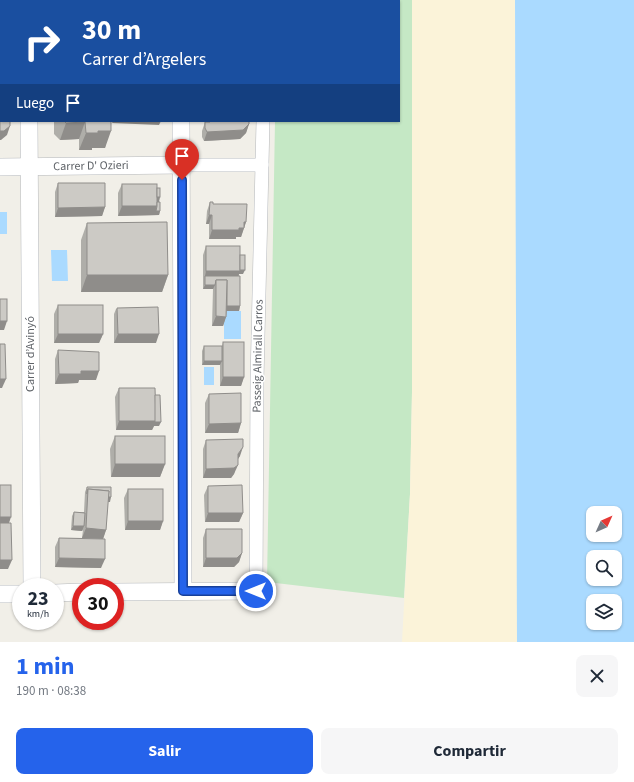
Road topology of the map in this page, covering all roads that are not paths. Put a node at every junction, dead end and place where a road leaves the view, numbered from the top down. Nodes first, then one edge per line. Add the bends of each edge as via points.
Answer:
1 (28, 122) edge
2 (181, 122) edge
3 (263, 122) edge
4 (182, 165) junction
5 (262, 165) junction
6 (0, 167) edge
7 (29, 167) junction
8 (32, 578) edge
9 (183, 591) junction
10 (256, 591) joint
11 (124, 592) edge
12 (0, 594) edge
13 (12, 594) edge

1 - 7 street, Carrer d’Avinyó
2 - 4 street
3 - 5 street, Passeig Almirall Carros
4 - 5 street
4 - 7 street, Carrer D' Ozieri
4 - 9 street
5 - 10 street, Passeig Almirall Carros
6 - 7 street, Carrer D' Ozieri
7 - 8 street, Carrer d’Avinyó
9 - 10 street
9 - 11 street
12 - 13 street

